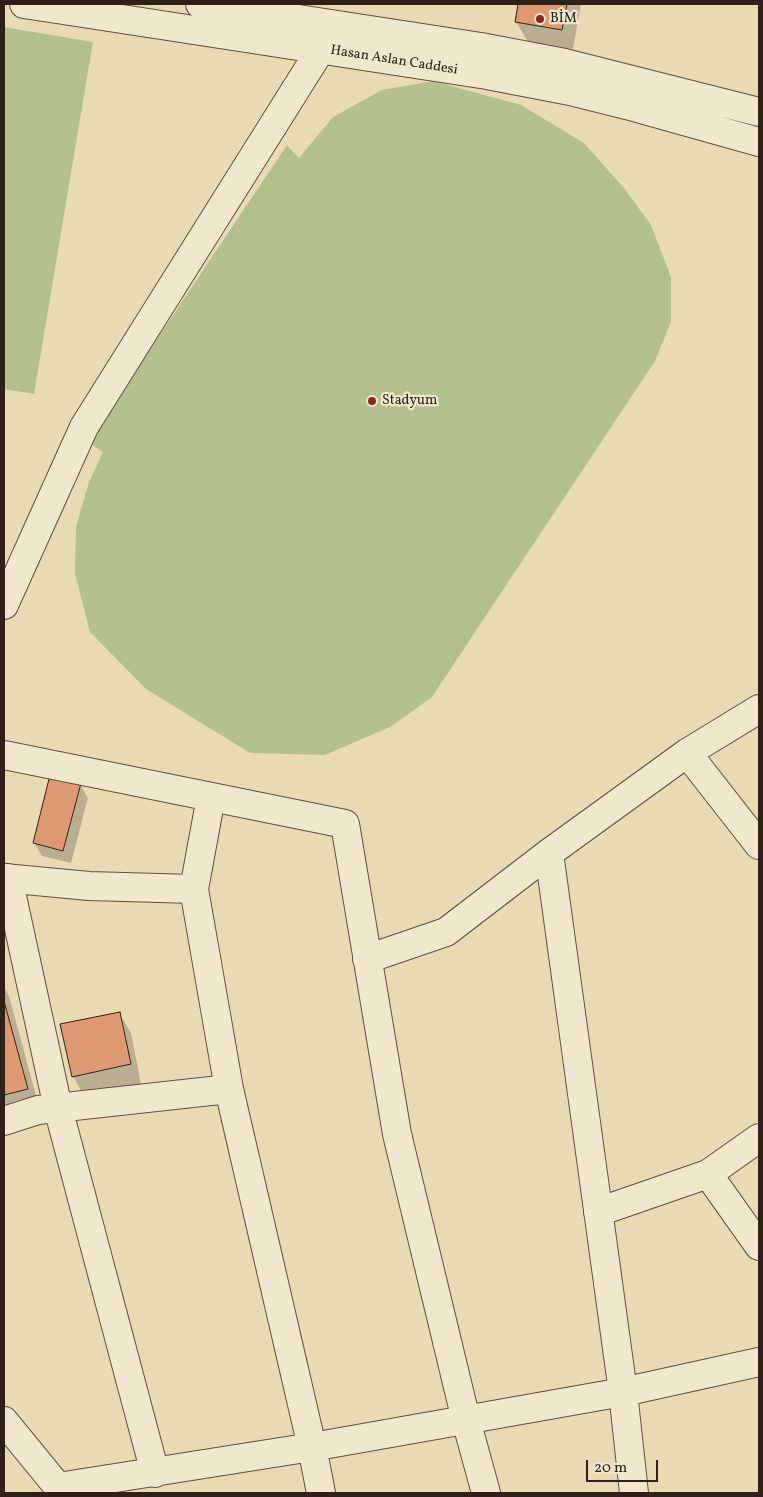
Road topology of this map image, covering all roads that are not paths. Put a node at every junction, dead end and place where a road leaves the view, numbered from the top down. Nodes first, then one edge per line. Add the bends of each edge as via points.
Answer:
1 (24, 4) edge
2 (200, 4) edge
3 (321, 49) junction
4 (759, 112) edge
5 (759, 142) edge
6 (4, 605) edge
7 (759, 709) edge
8 (687, 753) junction
9 (4, 755) edge
10 (211, 797) junction
11 (759, 845) edge
12 (550, 853) junction
13 (6, 878) edge
14 (194, 888) junction
15 (367, 958) junction
16 (229, 1089) junction
17 (58, 1108) junction
18 (4, 1121) edge
19 (759, 1138) edge
20 (708, 1174) junction
21 (598, 1212) junction
22 (759, 1246) edge
23 (759, 1362) edge
24 (623, 1392) junction
25 (466, 1420) junction
26 (4, 1422) edge
27 (312, 1447) junction
28 (155, 1473) junction
29 (60, 1490) edge
30 (321, 1493) edge
31 (486, 1493) edge
32 (634, 1493) edge

1 - 3 street, Hasan Aslan Caddesi
2 - 4 street, Hasan Aslan Caddesi via 482,47 565,63
3 - 5 street, Hasan Aslan Caddesi via 570,91
3 - 6 street via 84,427
7 - 8 street
8 - 11 street
8 - 12 street
9 - 10 street
10 - 14 street
10 - 15 street via 345,824
12 - 15 street via 446,932
12 - 21 street
13 - 14 street via 89,886
13 - 17 street
14 - 16 street
15 - 25 street via 397,1134
16 - 17 street
16 - 27 street
17 - 18 street via 38,1110
17 - 28 street
19 - 20 street
20 - 21 street
20 - 22 street
21 - 24 street
23 - 24 street
24 - 25 street
24 - 32 street
25 - 27 street
25 - 31 street
26 - 29 street
27 - 28 street
27 - 30 street
28 - 29 street

